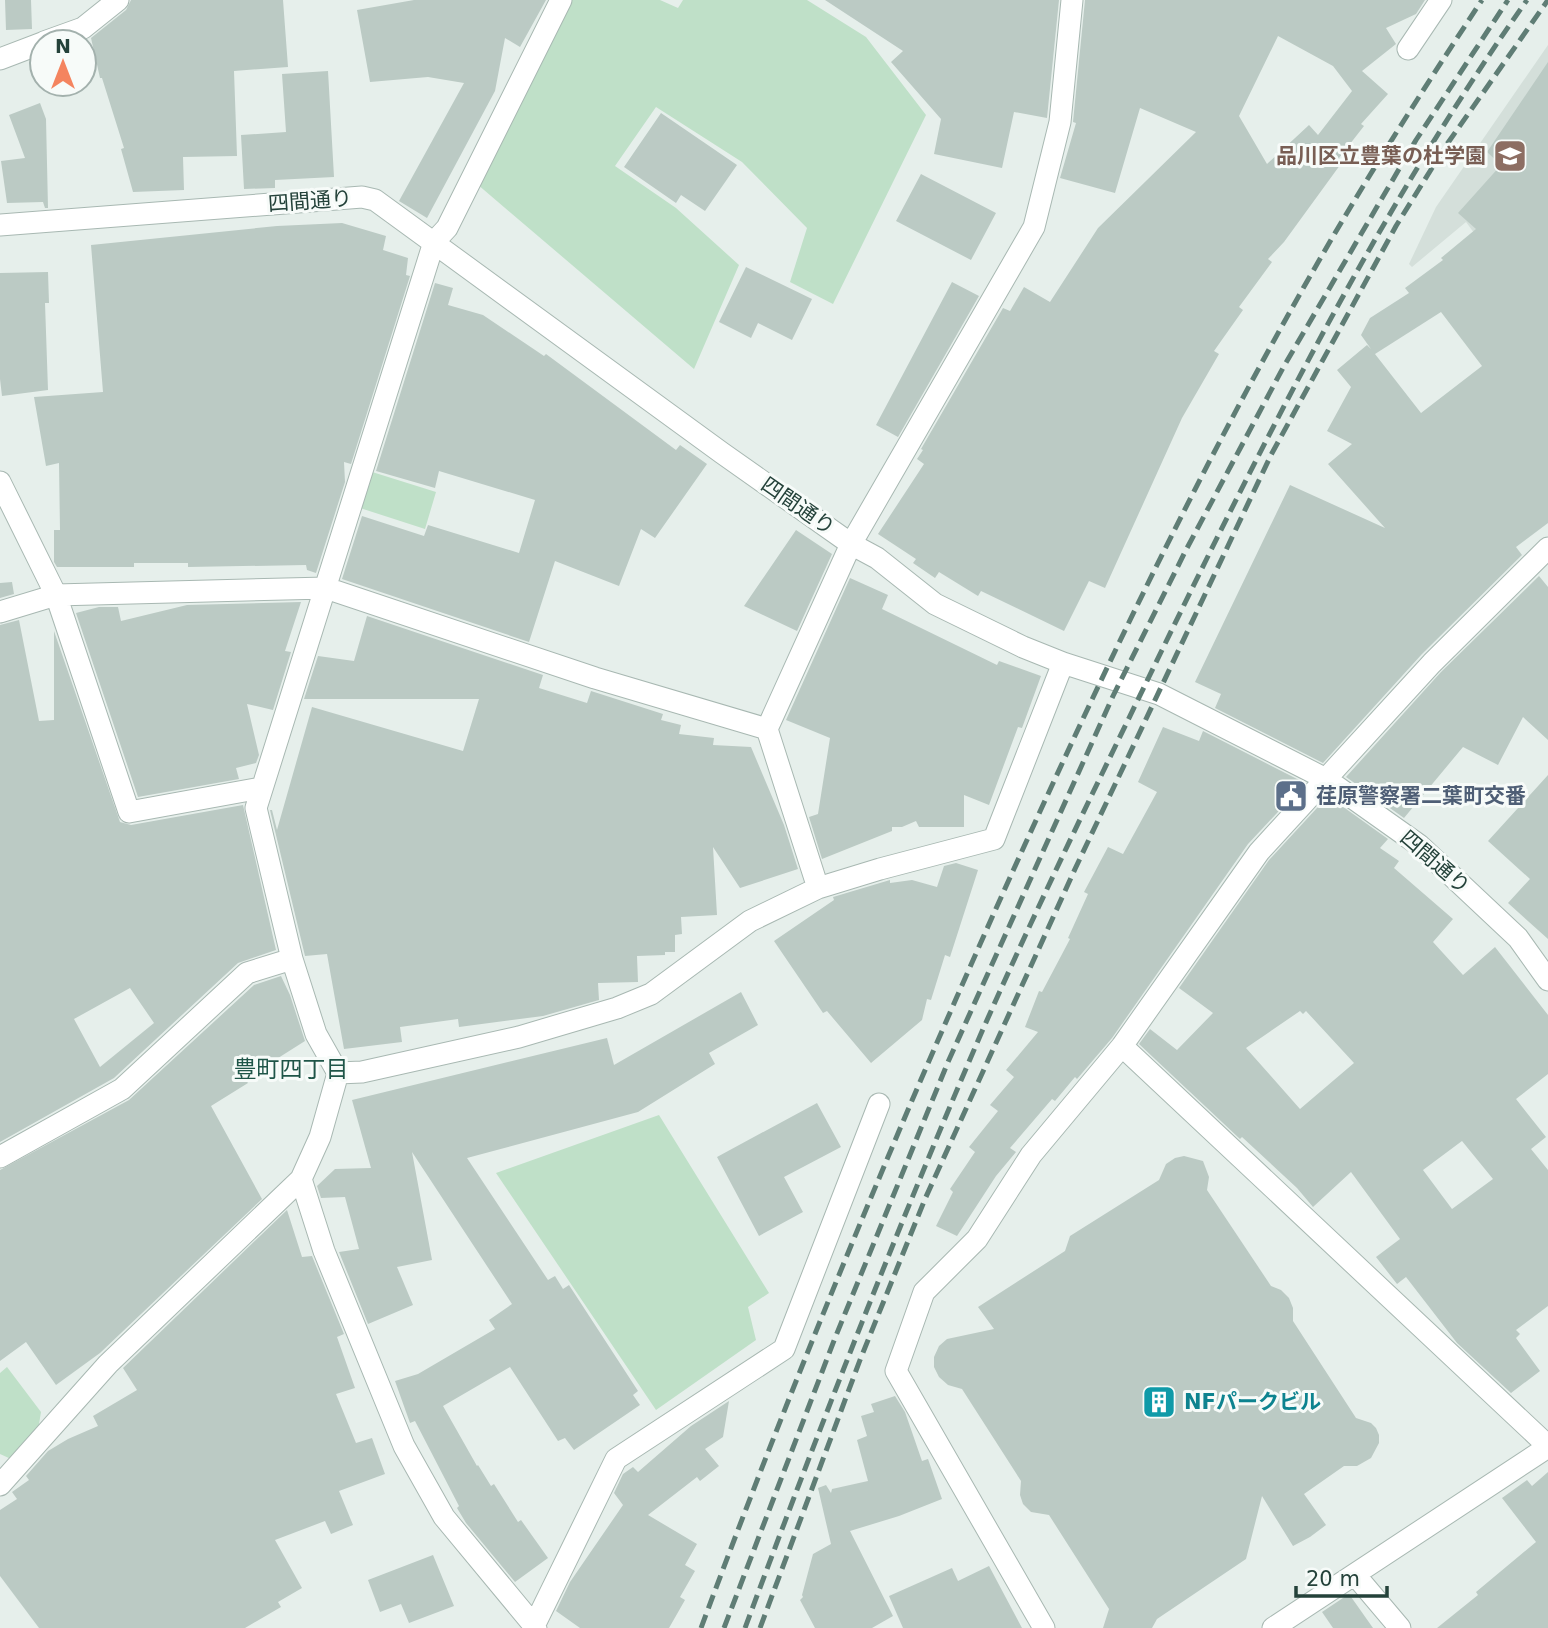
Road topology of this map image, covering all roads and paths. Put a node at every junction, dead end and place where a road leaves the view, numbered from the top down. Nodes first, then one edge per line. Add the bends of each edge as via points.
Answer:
1 (118, 0) edge
2 (561, 0) edge
3 (1072, 0) edge
4 (1441, 0) edge
5 (80, 28) edge
6 (28, 48) edge
7 (1408, 49) dead end
8 (0, 59) edge
9 (0, 225) edge
10 (434, 242) junction
11 (0, 482) edge
12 (851, 544) junction
13 (1548, 548) edge
14 (326, 588) junction
15 (56, 595) junction
16 (0, 612) edge
17 (1063, 663) junction
18 (767, 729) junction
19 (1326, 779) junction
20 (261, 788) junction
21 (818, 888) junction
22 (292, 959) junction
23 (1548, 980) edge
24 (1122, 1046) junction
25 (338, 1073) junction
26 (879, 1104) dead end
27 (0, 1157) edge
28 (300, 1179) junction
29 (1548, 1446) edge
30 (0, 1485) edge
31 (1356, 1576) junction
32 (534, 1628) edge
33 (1044, 1628) edge
34 (1273, 1628) edge
35 (1400, 1628) edge

1 - 5 street
2 - 10 street via 447,228
3 - 12 street via 1060,122 1034,227
4 - 7 street
6 - 8 street
9 - 10 street, 四間通り via 362,197 375,200
10 - 12 street, 四間通り
10 - 14 street
11 - 15 street
12 - 17 street, 四間通り via 877,558 935,604
12 - 18 street
13 - 19 street via 1432,663
14 - 15 street
14 - 18 street via 605,681
14 - 20 street
15 - 16 street
15 - 20 street via 129,812
17 - 19 street, 四間通り via 1159,694
17 - 21 street via 995,839
18 - 21 street
19 - 23 street, 四間通り via 1419,845 1518,938
19 - 24 street via 1259,852
20 - 22 street via 256,808
21 - 25 street via 750,921 651,994 617,1008 519,1037 362,1072
22 - 25 street via 316,1034
22 - 27 street via 247,974 122,1089
24 - 29 street
24 - 33 street via 1031,1155 977,1239 924,1292 896,1371
25 - 28 street via 320,1138
26 - 32 street via 784,1349 616,1459
28 - 30 street via 107,1364
28 - 32 street via 324,1251 404,1446 444,1517
29 - 31 street
31 - 34 street
31 - 35 street

